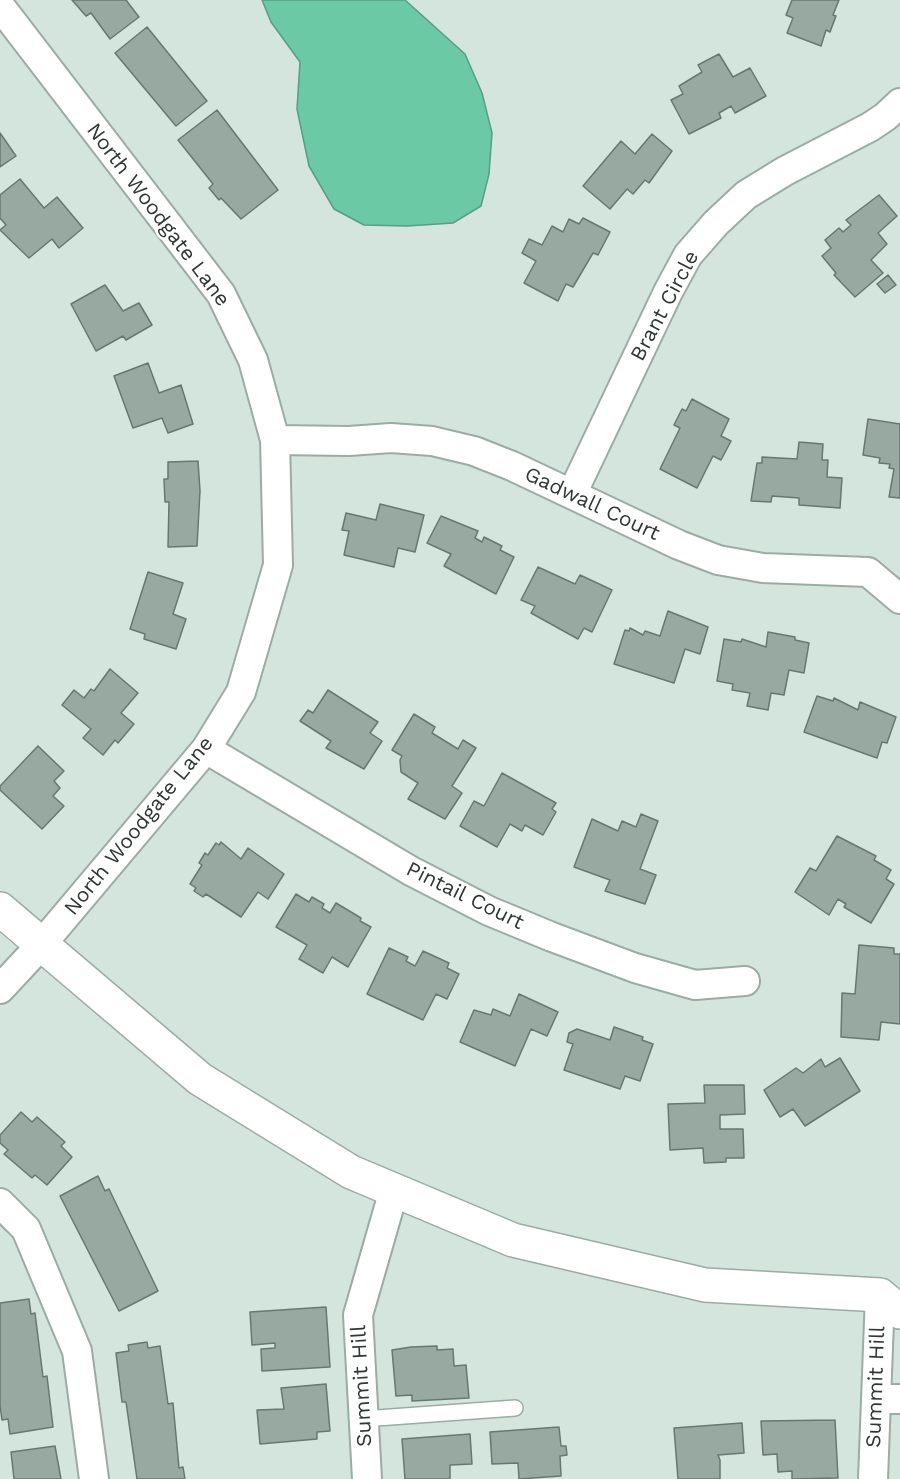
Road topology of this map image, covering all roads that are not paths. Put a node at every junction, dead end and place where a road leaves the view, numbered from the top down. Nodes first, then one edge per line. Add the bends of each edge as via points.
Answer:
1 (0, 6) edge
2 (900, 103) edge
3 (275, 440) junction
4 (572, 495) junction
5 (900, 599) edge
6 (206, 749) junction
7 (0, 909) edge
8 (41, 945) junction
9 (745, 981) dead end
10 (0, 989) edge
11 (394, 1190) junction
12 (0, 1203) edge
13 (893, 1296) edge
14 (888, 1399) edge
15 (515, 1408) dead end
16 (363, 1419) junction
17 (94, 1479) edge
18 (367, 1479) edge
19 (873, 1479) edge

1 - 3 street, North Woodgate Lane via 221,294 253,360
2 - 4 street, Brant Circle via 870,127 746,195 688,255
3 - 4 street, Gadwall Court via 432,441 474,451
3 - 6 street, North Woodgate Lane via 278,565 241,692
4 - 5 street, Gadwall Court via 718,560 763,568 868,572
6 - 8 street, North Woodgate Lane
6 - 9 street, Pintail Court via 411,871 489,911 625,964 695,985
7 - 8 street
8 - 10 street, North Woodgate Lane
8 - 11 street via 200,1079 351,1172
11 - 13 street via 513,1240 705,1285
11 - 16 street, Summit Hill via 358,1316
12 - 17 street via 26,1229 77,1351
13 - 14 street, Summit Hill
14 - 19 street, Summit Hill
15 - 16 lane
16 - 18 street, Summit Hill

